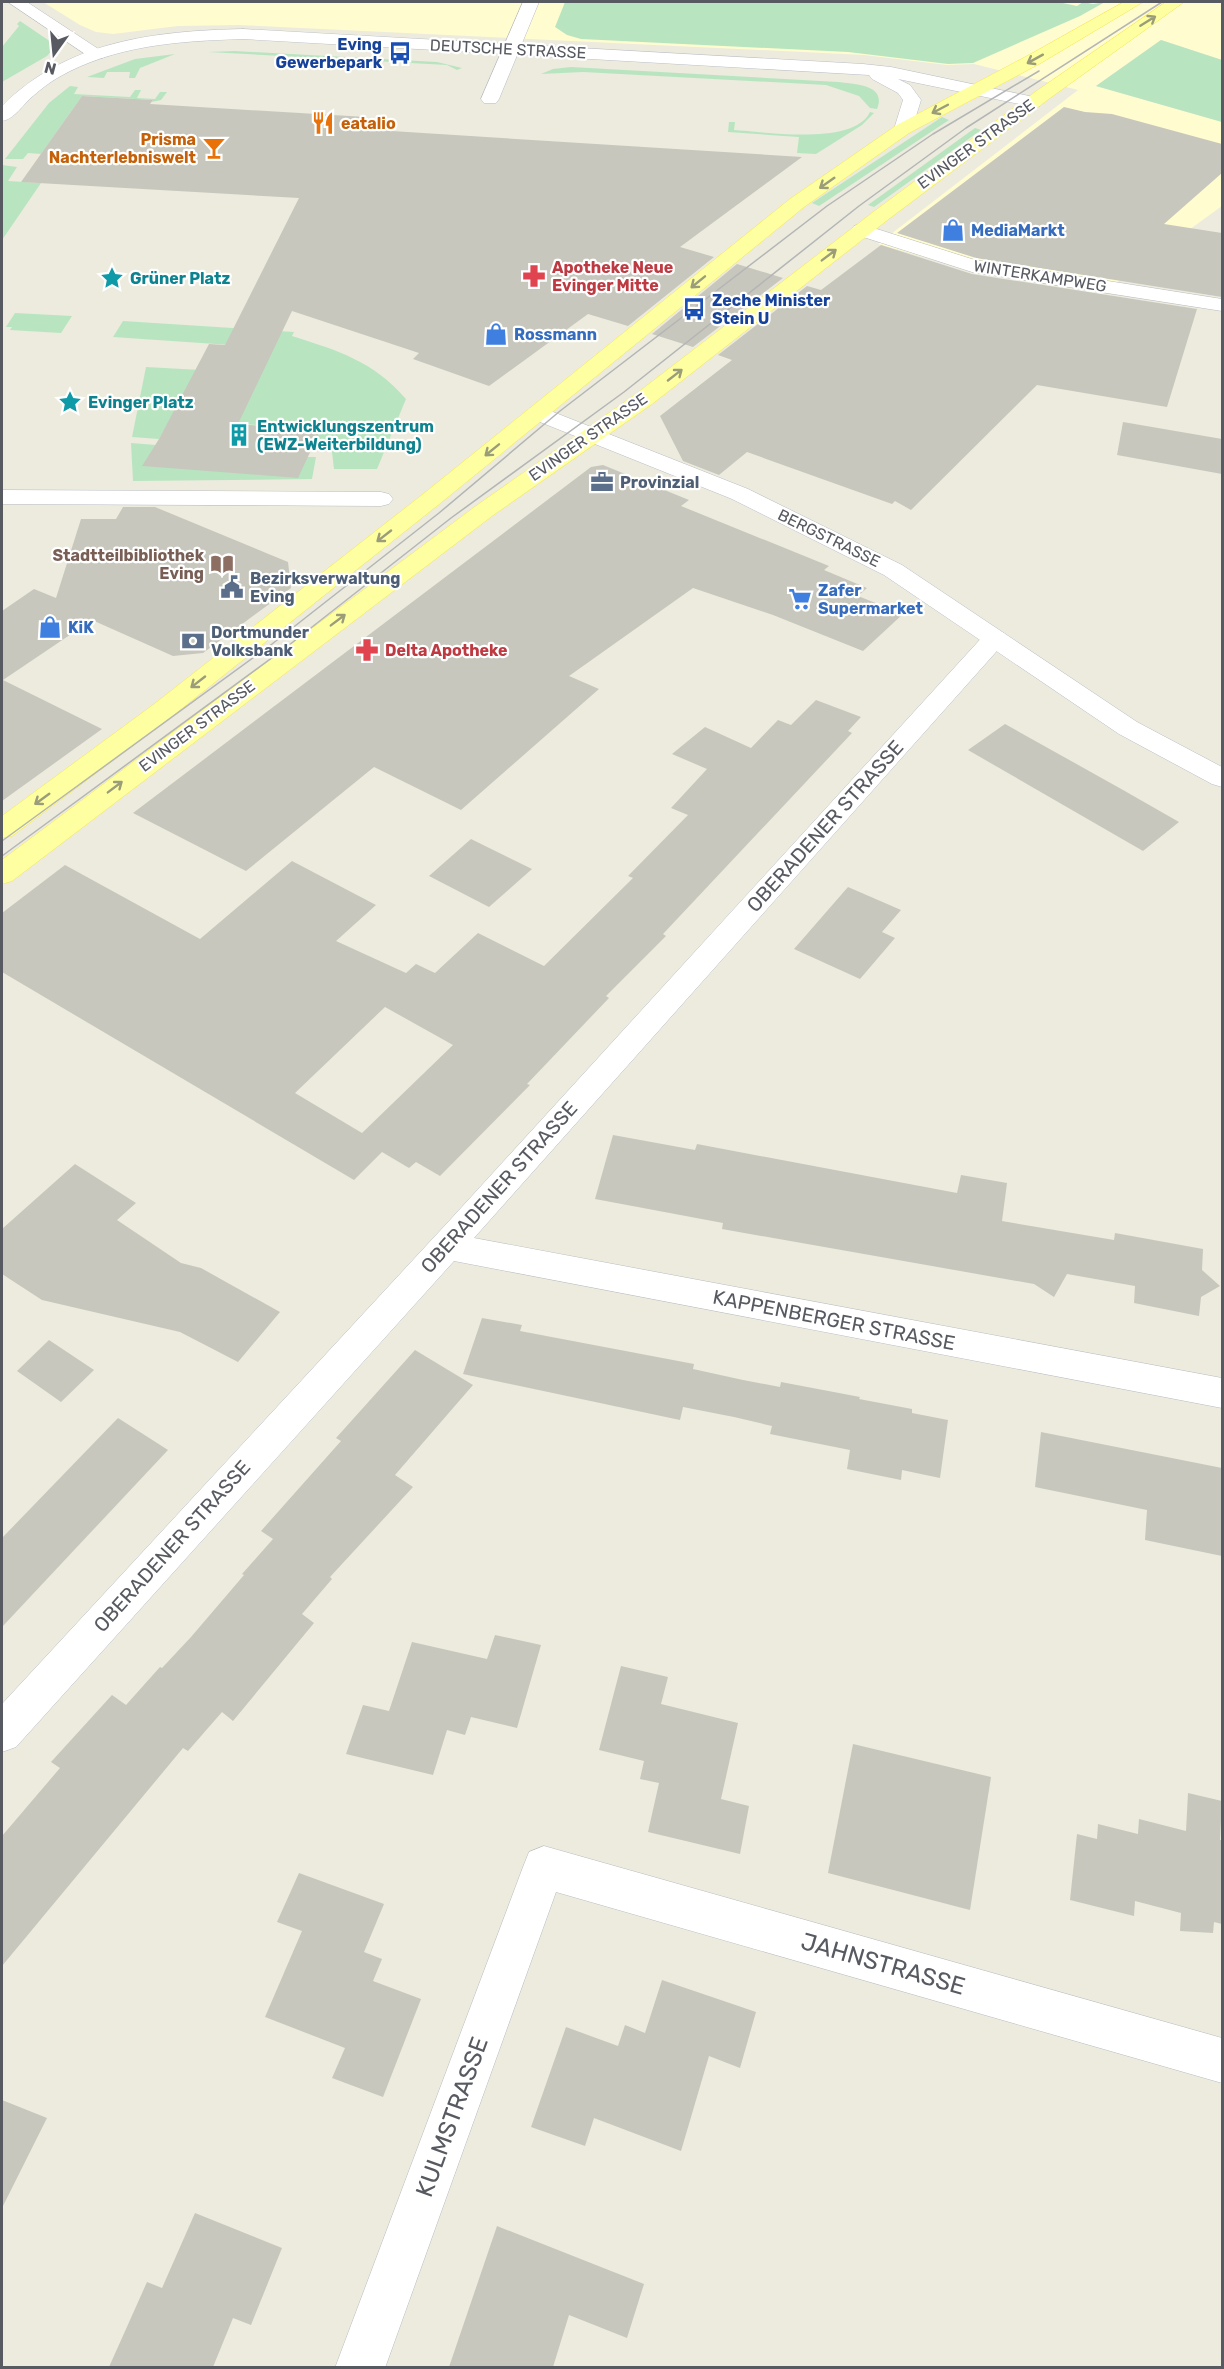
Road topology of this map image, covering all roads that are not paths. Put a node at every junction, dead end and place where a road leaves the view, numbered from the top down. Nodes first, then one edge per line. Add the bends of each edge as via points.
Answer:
1 (16, 2) edge
2 (531, 2) edge
3 (1135, 2) edge
4 (1176, 2) edge
5 (512, 49) junction
6 (97, 54) junction
7 (863, 69) junction
8 (978, 90) junction
9 (490, 99) dead end
10 (1034, 102) junction
11 (2, 116) edge
12 (903, 129) junction
13 (861, 230) junction
14 (1222, 305) edge
15 (538, 413) junction
16 (595, 435) junction
17 (2, 497) edge
18 (381, 499) dead end
19 (995, 638) junction
20 (1222, 778) edge
21 (2, 829) edge
22 (2, 874) edge
23 (446, 1246) junction
24 (1222, 1393) edge
25 (2, 1733) edge
26 (544, 1867) joint
27 (1222, 2061) edge
28 (360, 2367) edge

1 - 6 street
2 - 5 street
3 -> 8 main road, EVINGER STRASSE
10 -> 4 main road, EVINGER STRASSE
5 - 6 street, DEUTSCHE STRASSE via 232,34 159,38
5 - 7 street, DEUTSCHE STRASSE
5 - 9 street
6 - 11 street, DEUTSCHE STRASSE via 33,84
7 - 8 street, DEUTSCHE STRASSE
7 - 12 street via 904,88 912,100
8 - 10 street, DEUTSCHE STRASSE
8 -> 12 main road, EVINGER STRASSE
10 - 13 main road, EVINGER STRASSE
12 -> 15 main road, EVINGER STRASSE via 797,203
13 - 14 street, WINTERKAMPWEG via 972,266
16 -> 13 main road, EVINGER STRASSE
15 - 16 street, BERGSTRASSE
15 -> 21 main road, EVINGER STRASSE via 171,704
16 - 19 street, BERGSTRASSE via 740,494 893,570
22 -> 16 main road, EVINGER STRASSE via 484,511
17 - 18 street
19 - 20 street, BERGSTRASSE via 1128,729
19 - 23 street, OBERADENER STRASSE
23 - 24 street, KAPPENBERGER STRASSE
23 - 25 street, OBERADENER STRASSE
26 - 27 street, JAHNSTRASSE
26 - 28 street, KULMSTRASSE

